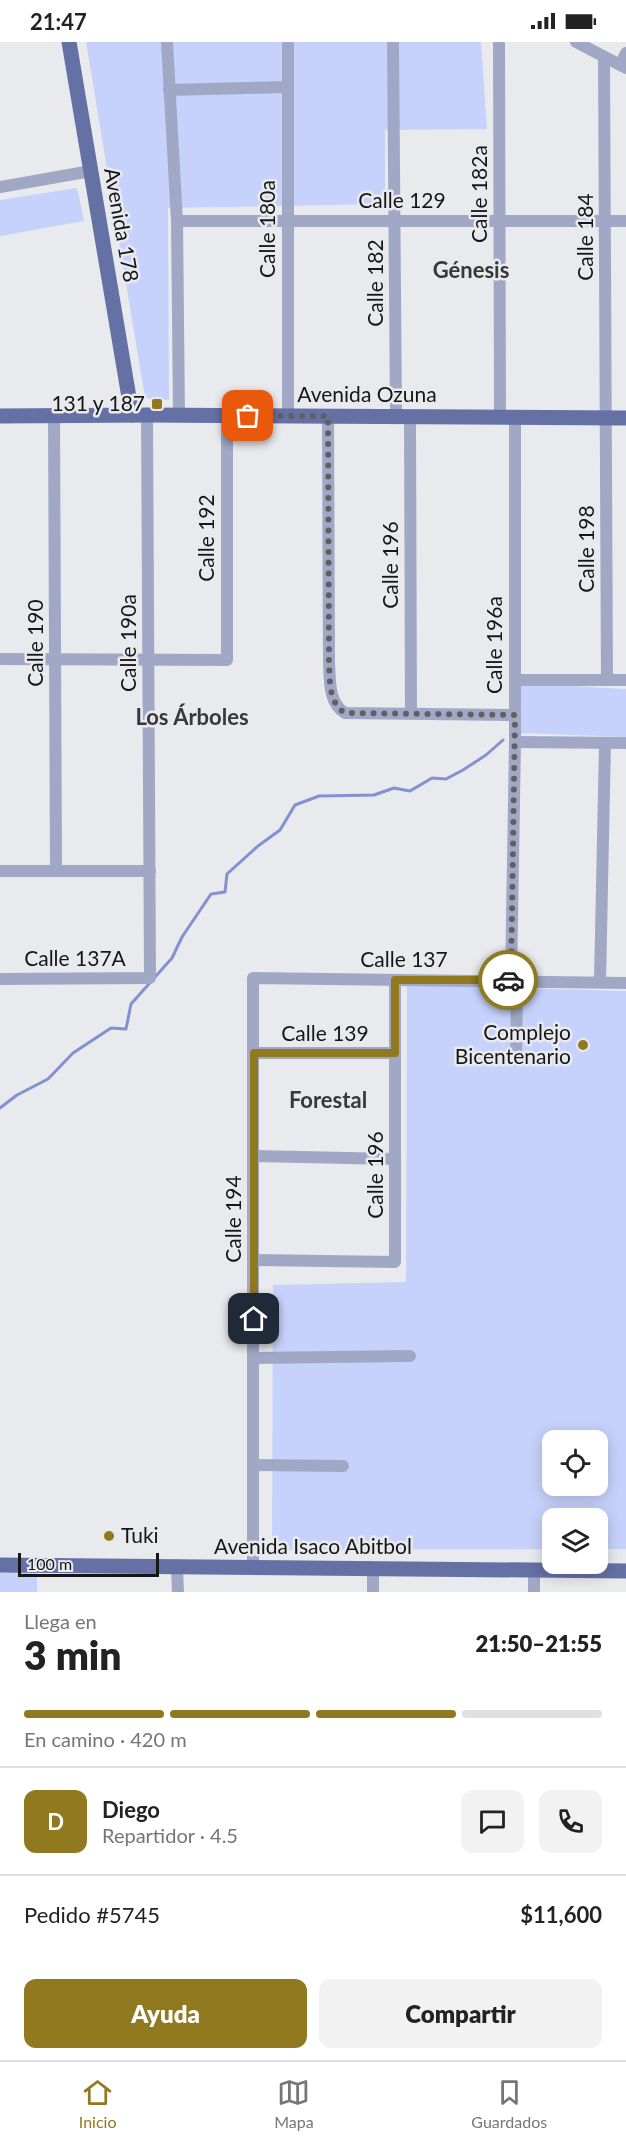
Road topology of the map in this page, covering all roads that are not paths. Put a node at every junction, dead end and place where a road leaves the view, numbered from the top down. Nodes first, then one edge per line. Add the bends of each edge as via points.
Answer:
1 (69, 42) edge
2 (167, 42) edge
3 (288, 42) edge
4 (393, 42) edge
5 (499, 42) edge
6 (576, 42) edge
7 (626, 53) edge
8 (604, 57) junction
9 (623, 67) edge
10 (288, 87) junction
11 (169, 90) junction
12 (91, 171) junction
13 (0, 186) edge
14 (177, 221) junction
15 (288, 221) junction
16 (395, 221) junction
17 (500, 221) junction
18 (605, 221) junction
19 (626, 221) edge
20 (140, 415) junction
21 (179, 415) junction
22 (0, 416) edge
23 (54, 416) junction
24 (227, 416) junction
25 (288, 416) junction
26 (328, 416) junction
27 (403, 416) junction
28 (508, 417) junction
29 (606, 418) junction
30 (626, 418) edge
31 (0, 659) edge
32 (56, 659) junction
33 (149, 659) junction
34 (515, 680) junction
35 (608, 680) junction
36 (626, 680) edge
37 (411, 713) junction
38 (515, 715) junction
39 (515, 742) junction
40 (605, 743) junction
41 (626, 743) edge
42 (0, 871) edge
43 (56, 871) junction
44 (150, 871) junction
45 (150, 978) joint
46 (253, 978) joint
47 (0, 979) edge
48 (395, 980) junction
49 (514, 980) junction
50 (600, 982) junction
51 (626, 983) edge
52 (254, 1053) junction
53 (395, 1053) junction
54 (516, 1060) dead end
55 (254, 1156) junction
56 (395, 1159) junction
57 (254, 1260) junction
58 (410, 1356) dead end
59 (254, 1358) junction
60 (253, 1465) junction
61 (343, 1466) dead end
62 (0, 1565) edge
63 (177, 1568) junction
64 (252, 1568) junction
65 (373, 1568) junction
66 (534, 1570) junction
67 (626, 1571) edge
68 (178, 1592) edge
69 (373, 1592) edge
70 (534, 1592) edge

1 - 12 main road, Avenida 178
2 - 11 street
3 - 10 street, Calle 180a
4 - 16 street, Calle 182
5 - 17 street, Calle 182a
6 - 8 street
7 - 9 street
8 - 9 street
8 - 18 street, Calle 184
10 - 11 street
10 - 15 street, Calle 180a
11 - 14 street
12 - 13 street
12 - 20 main road, Avenida 178
14 - 15 street, Calle 129
14 - 21 street
15 - 16 street, Calle 129
15 - 25 street, Calle 180a
16 - 17 street, Calle 129
16 - 27 street, Calle 182
17 - 18 street, Calle 129
17 - 28 street, Calle 182a
18 - 19 street, Calle 129
18 - 29 street, Calle 184
20 - 21 main road, Avenida Ozuna
20 - 23 main road, Avenida Ozuna
20 - 33 street, Calle 190a
21 - 24 main road, Avenida Ozuna
22 - 23 main road, Avenida Ozuna
23 - 32 street, Calle 190
24 - 25 main road, Avenida Ozuna
24 - 33 street, Calle 192 via 227,660
25 - 26 main road, Avenida Ozuna
26 - 27 main road, Avenida Ozuna
26 - 37 street via 329,662 334,701 345,713
27 - 28 main road, Avenida Ozuna
27 - 37 street, Calle 196
28 - 29 main road, Avenida Ozuna
28 - 34 street, Calle 196a
29 - 30 main road, Avenida Ozuna
29 - 35 street, Calle 198
31 - 32 street
32 - 33 street
32 - 43 street, Calle 190
33 - 44 street, Calle 190a
34 - 35 street
34 - 38 street, Calle 196a
35 - 36 street
37 - 38 street
38 - 39 street, Calle 196a
39 - 40 street
39 - 49 street, Calle 196a
40 - 41 street
40 - 50 street
42 - 43 street
43 - 44 street
44 - 45 street, Calle 190a
45 - 47 street, Calle 137A
46 - 48 street, Calle 137
46 - 52 street, Calle 194
48 - 49 street, Calle 137
48 - 53 street, Calle 196
49 - 50 street, Calle 137
49 - 54 street, Calle 196a
50 - 51 street, Calle 137
52 - 53 street, Calle 139
52 - 55 street, Calle 194
53 - 56 street, Calle 196
55 - 56 street
55 - 57 street, Calle 194
56 - 57 street, Calle 196 via 395,1262
57 - 59 street, Calle 194
58 - 59 street
59 - 60 street, Calle 194
60 - 61 street
60 - 64 street, Calle 194
62 - 63 main road, Avenida Isaco Abitbol
63 - 64 main road, Avenida Isaco Abitbol
63 - 68 street
64 - 65 main road, Avenida Isaco Abitbol
65 - 66 main road, Avenida Isaco Abitbol
65 - 69 street
66 - 67 main road, Avenida Isaco Abitbol
66 - 70 street

